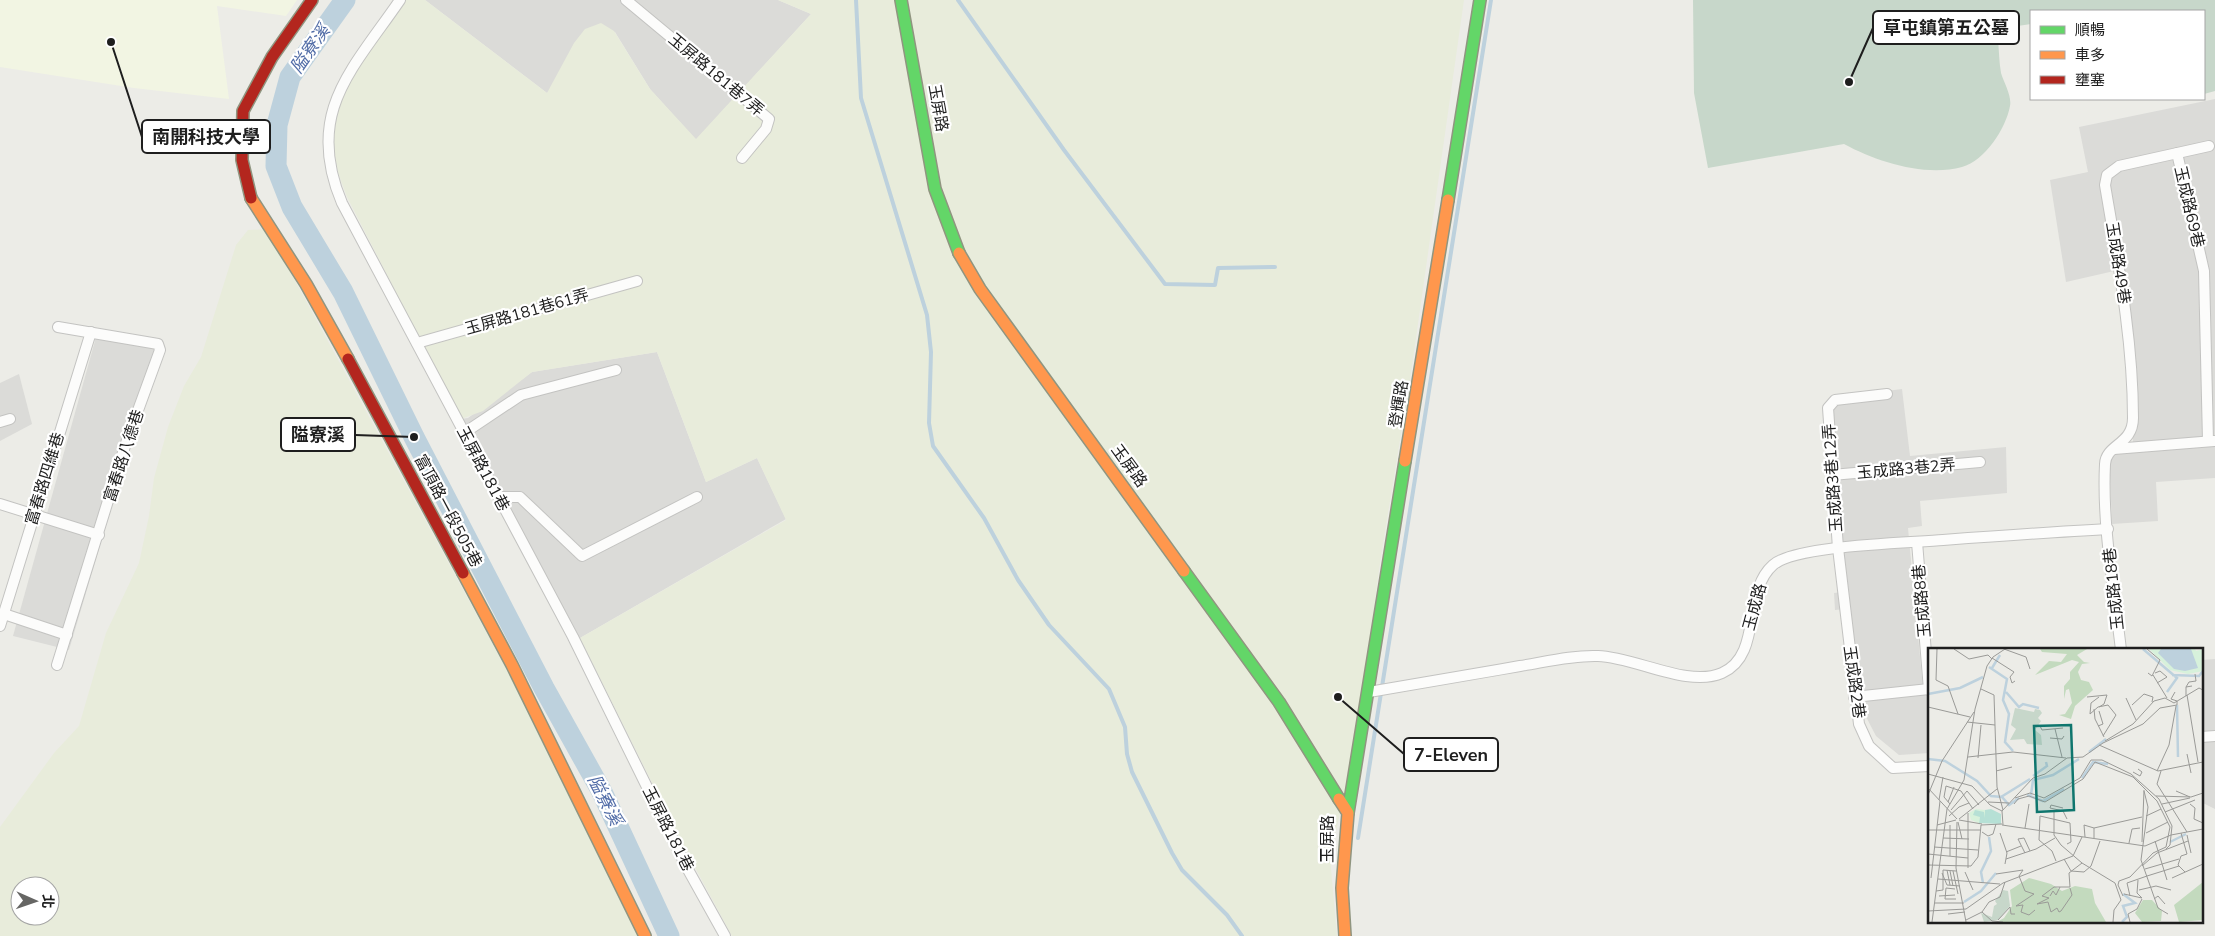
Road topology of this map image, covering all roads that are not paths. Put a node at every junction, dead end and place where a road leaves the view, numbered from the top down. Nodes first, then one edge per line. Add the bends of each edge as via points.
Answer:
1 (312, 0) edge
2 (400, 0) edge
3 (626, 0) edge
4 (901, 0) edge
5 (1480, 0) edge
6 (2209, 146) dead end
7 (2177, 153) junction
8 (742, 158) dead end
9 (637, 281) dead end
10 (58, 327) dead end
11 (91, 332) junction
12 (416, 343) junction
13 (616, 370) dead end
14 (1887, 394) dead end
15 (464, 433) junction
16 (2212, 441) edge
17 (2112, 449) junction
18 (1980, 462) dead end
19 (1832, 475) junction
20 (498, 496) junction
21 (697, 497) dead end
22 (0, 504) edge
23 (34, 515) junction
24 (2108, 528) junction
25 (99, 535) junction
26 (1917, 542) junction
27 (1838, 548) junction
28 (4, 614) junction
29 (0, 626) edge
30 (67, 635) junction
31 (2121, 648) edge
32 (57, 665) dead end
33 (1928, 677) edge
34 (1928, 689) edge
35 (1369, 692) junction
36 (1854, 697) junction
37 (2215, 736) edge
38 (2202, 738) edge
39 (1928, 766) edge
40 (1348, 813) junction
41 (645, 936) edge
42 (725, 936) edge
43 (1345, 936) edge

1 - 41 street, 富頂路一段505巷 via 272,57 243,111 242,160 250,196 306,284 357,375 512,665
2 - 12 street, 玉屏路181巷 via 335,99 330,114 327,149 334,184 342,203
3 - 8 street, 玉屏路181巷7弄 via 769,120 766,129
4 - 40 street, 玉屏路 via 935,189 954,243 980,289 1279,702
5 - 35 street, 登輝路
6 - 7 street, 玉成路49巷
7 - 16 street, 玉成路69巷 via 2204,271
7 - 17 street, 玉成路49巷 via 2119,166 2107,175 2128,324 2133,421 2128,438
9 - 12 street, 玉屏路181巷61弄
10 - 11 street, 富春路八德巷
11 - 23 street, 富春路四維巷
11 - 25 street, 富春路八德巷 via 158,344 160,350 125,446
12 - 15 street, 玉屏路181巷
13 - 15 street via 521,395
14 - 19 street, 玉成路3巷12弄 via 1835,400 1828,408
15 - 20 street, 玉屏路181巷
16 - 17 street
17 - 24 street via 2105,462
18 - 19 street, 玉成路3巷2弄
19 - 27 street, 玉成路3巷12弄
20 - 21 street via 520,496 582,556
20 - 42 street, 玉屏路181巷 via 573,637 686,866
22 - 23 street
23 - 25 street
23 - 28 street, 富春路四維巷
24 - 26 street, 玉成路
24 - 31 street, 玉成路18巷
25 - 30 street, 富春路八德巷
26 - 27 street, 玉成路
26 - 33 street, 玉成路8巷
27 - 35 street, 玉成路 via 1810,552 1774,564 1762,578 1744,648 1736,664 1723,673 1708,677 1688,676 1621,658 1580,656
27 - 36 street, 玉成路2巷
28 - 29 street, 富春路四維巷
28 - 30 street
30 - 32 street, 富春路八德巷
34 - 36 street
35 - 40 street, 登輝路
36 - 39 street, 玉成路2巷 via 1859,724 1869,746 1893,768
37 - 38 street
40 - 43 street, 玉屏路 via 1342,888

